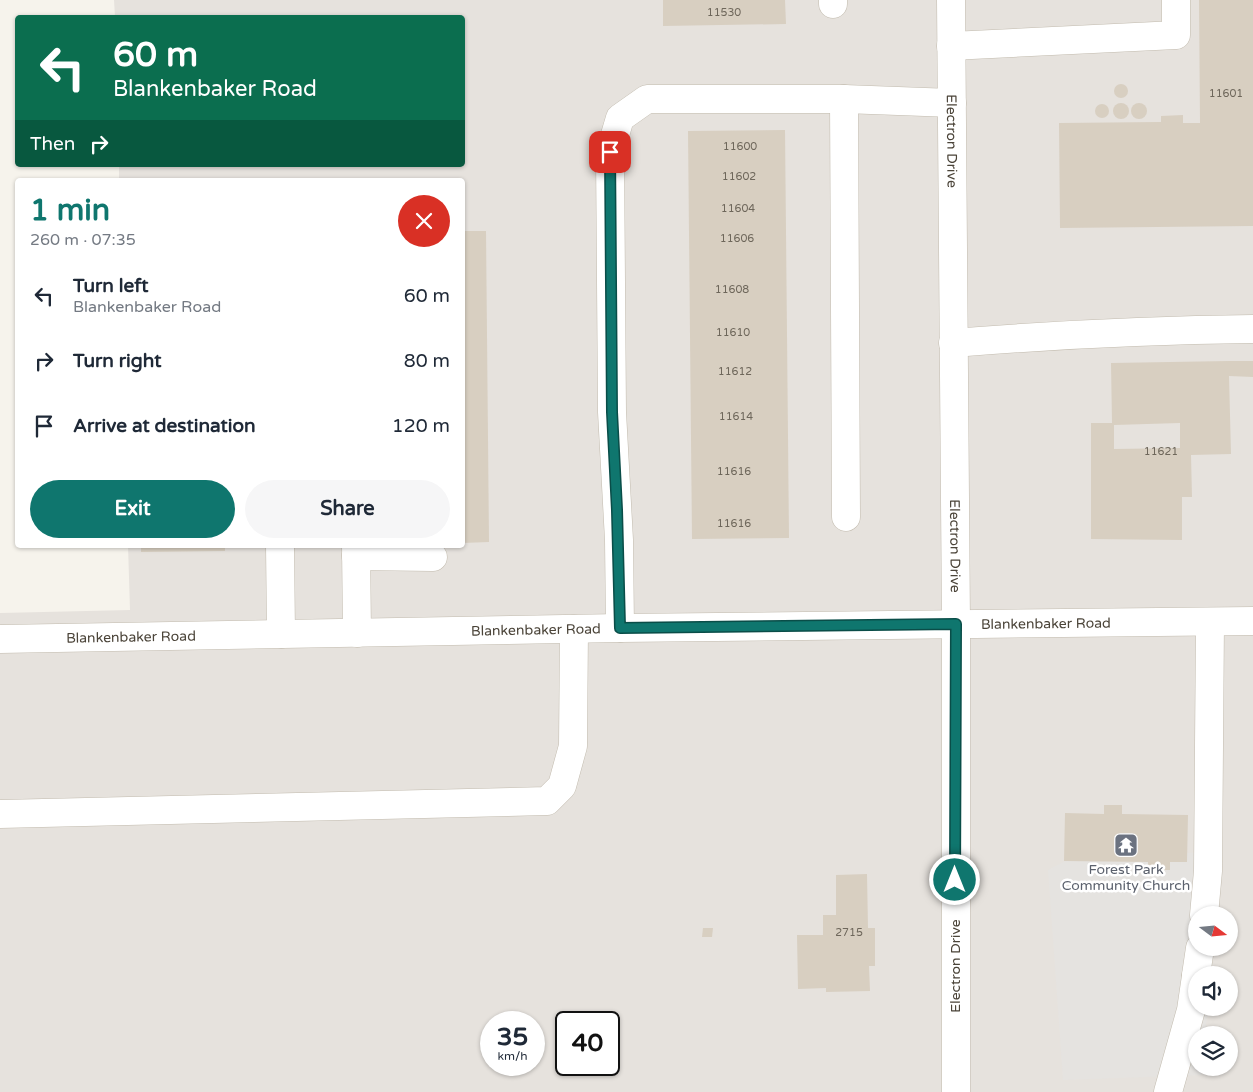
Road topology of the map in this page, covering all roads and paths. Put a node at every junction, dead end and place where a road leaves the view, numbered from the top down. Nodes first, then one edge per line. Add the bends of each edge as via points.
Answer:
1 (950, 0) edge
2 (1176, 0) edge
3 (951, 46) junction
4 (844, 99) junction
5 (952, 103) junction
6 (1253, 329) edge
7 (953, 343) junction
8 (846, 517) dead end
9 (280, 548) edge
10 (356, 550) edge
11 (432, 557) dead end
12 (1253, 621) edge
13 (1210, 622) junction
14 (956, 624) junction
15 (620, 628) junction
16 (574, 629) junction
17 (357, 633) junction
18 (281, 634) junction
19 (0, 639) edge
20 (0, 814) edge
21 (1205, 906) edge
22 (1189, 1016) edge
23 (956, 1092) edge
24 (1168, 1092) edge

1 - 3 street, Electron Drive
2 - 3 street via 1176,35
3 - 5 street, Electron Drive
4 - 5 street
4 - 8 street
4 - 15 street via 647,99 620,118 610,152 612,412
5 - 7 street, Electron Drive
6 - 7 street via 1150,331
7 - 14 street, Electron Drive
9 - 18 street
10 - 11 street
10 - 17 street
12 - 13 street, Blankenbaker Road
13 - 14 street, Blankenbaker Road
13 - 21 street via 1208,871
14 - 15 street, Blankenbaker Road
14 - 23 street, Electron Drive
15 - 16 street, Blankenbaker Road
16 - 17 street, Blankenbaker Road
16 - 20 street via 573,746 562,786 547,801
17 - 18 street, Blankenbaker Road
18 - 19 street, Blankenbaker Road
22 - 24 street

